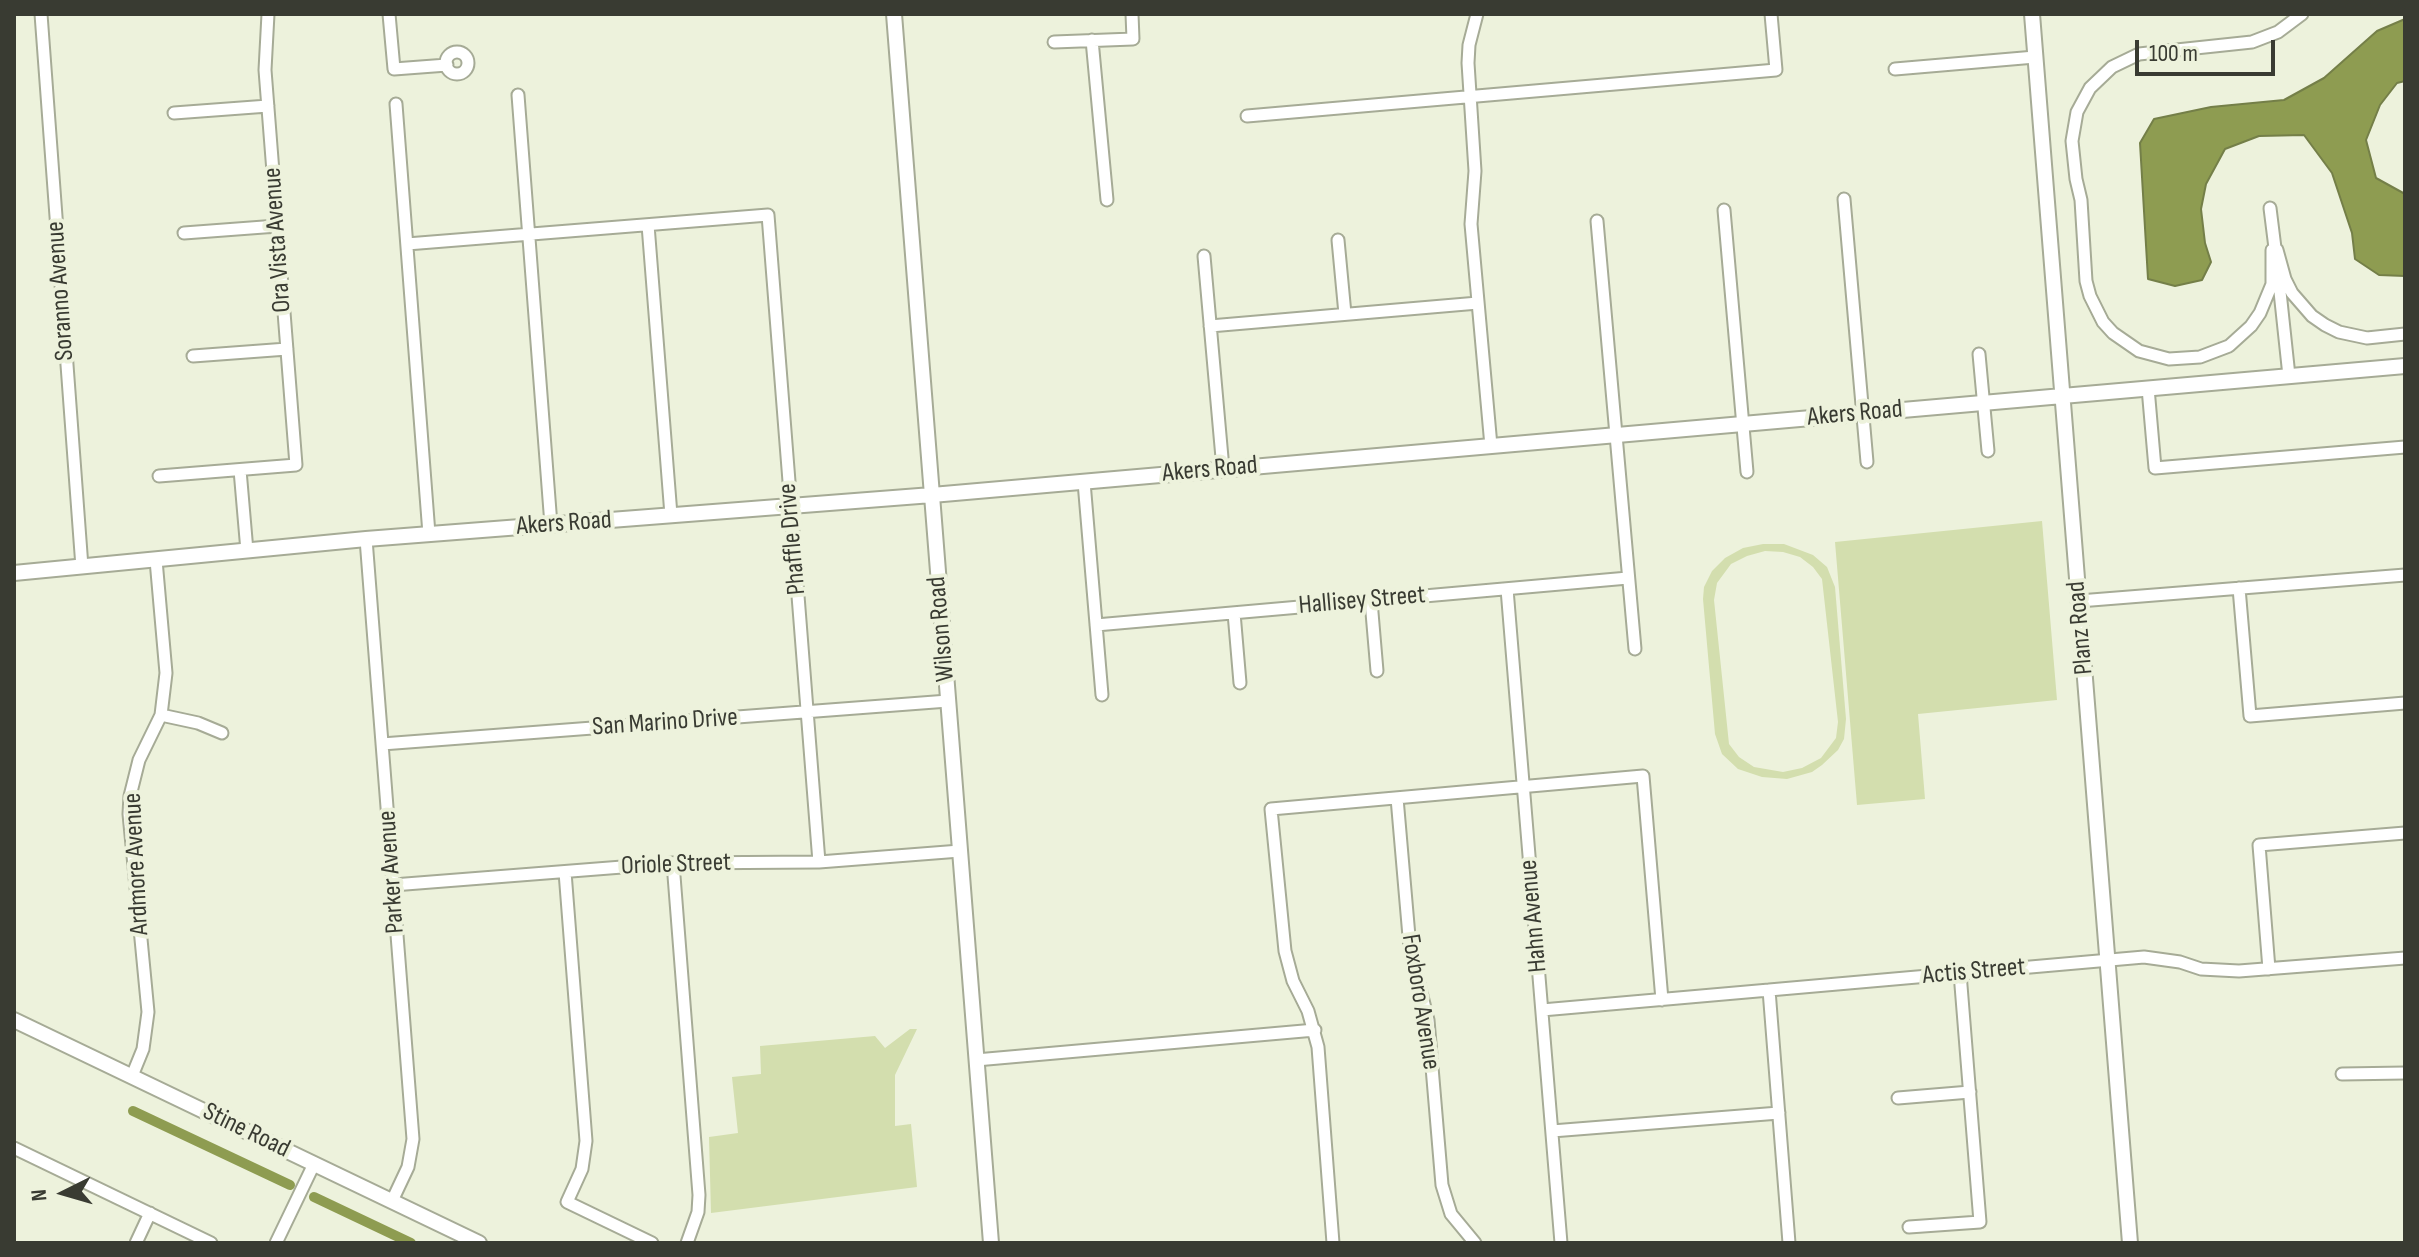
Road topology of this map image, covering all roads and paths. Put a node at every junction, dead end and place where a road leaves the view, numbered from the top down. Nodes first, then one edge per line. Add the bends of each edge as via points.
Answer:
1 (41, 14) edge
2 (268, 14) edge
3 (389, 14) edge
4 (894, 14) edge
5 (1132, 14) edge
6 (1477, 14) edge
7 (1771, 14) edge
8 (2032, 14) edge
9 (2302, 14) edge
10 (1092, 40) junction
11 (1054, 42) dead end
12 (2035, 57) junction
13 (447, 65) dead end
14 (1895, 69) dead end
15 (518, 95) dead end
16 (1469, 96) junction
17 (396, 104) dead end
18 (268, 106) junction
19 (174, 113) dead end
20 (1247, 116) dead end
21 (1844, 199) dead end
22 (1107, 200) dead end
23 (2270, 208) dead end
24 (1724, 210) dead end
25 (1597, 221) dead end
26 (648, 225) junction
27 (277, 226) junction
28 (184, 233) dead end
29 (528, 234) junction
30 (1338, 240) dead end
31 (407, 244) junction
32 (2275, 250) junction
33 (1204, 256) dead end
34 (1478, 303) junction
35 (1345, 314) junction
36 (1210, 326) junction
37 (2405, 334) edge
38 (287, 349) junction
39 (1979, 354) dead end
40 (193, 356) dead end
41 (2405, 366) edge
42 (2289, 376) junction
43 (2148, 388) junction
44 (2062, 396) junction
45 (1983, 402) junction
46 (1863, 413) junction
47 (1742, 424) junction
48 (1616, 435) junction
49 (1491, 446) junction
50 (2405, 447) edge
51 (1988, 451) dead end
52 (1867, 462) dead end
53 (1223, 469) junction
54 (240, 470) junction
55 (1747, 472) dead end
56 (159, 476) dead end
57 (1084, 482) junction
58 (932, 495) junction
59 (791, 506) junction
60 (671, 515) junction
61 (551, 525) junction
62 (429, 534) junction
63 (366, 539) junction
64 (247, 551) junction
65 (156, 560) junction
66 (82, 567) junction
67 (14, 573) edge
68 (2405, 575) edge
69 (1628, 578) junction
70 (2239, 588) junction
71 (1507, 589) junction
72 (1371, 601) junction
73 (2079, 601) junction
74 (1234, 613) junction
75 (1096, 625) junction
76 (1635, 649) dead end
77 (1377, 671) dead end
78 (1240, 683) dead end
79 (1102, 695) dead end
80 (948, 701) junction
81 (2405, 703) edge
82 (807, 713) junction
83 (161, 715) junction
84 (222, 733) dead end
85 (382, 744) junction
86 (1524, 786) junction
87 (1397, 798) junction
88 (2405, 833) edge
89 (960, 851) junction
90 (819, 862) junction
91 (673, 863) junction
92 (565, 872) junction
93 (393, 885) junction
94 (2405, 958) edge
95 (2108, 960) junction
96 (2269, 969) junction
97 (1960, 973) junction
98 (1769, 990) junction
99 (1662, 1000) junction
100 (1542, 1010) junction
101 (14, 1020) edge
102 (1315, 1030) junction
103 (976, 1060) junction
104 (2405, 1073) edge
105 (2342, 1074) dead end
106 (132, 1076) junction
107 (1970, 1092) junction
108 (1898, 1098) dead end
109 (1779, 1113) junction
110 (1552, 1131) junction
111 (14, 1148) edge
112 (314, 1164) junction
113 (392, 1201) junction
114 (150, 1213) junction
115 (1909, 1227) dead end
116 (136, 1243) edge
117 (211, 1243) edge
118 (276, 1243) edge
119 (479, 1243) edge
120 (652, 1243) edge
121 (687, 1243) edge
122 (991, 1243) edge
123 (1333, 1243) edge
124 (1475, 1243) edge
125 (1561, 1243) edge
126 (1789, 1243) edge
127 (2130, 1243) edge

1 - 66 street, Soranno Avenue
2 - 18 street, Ora Vista Avenue
3 - 13 street via 394,69
4 - 58 street, Wilson Road
5 - 10 street via 1133,39
6 - 16 street via 1469,45
7 - 16 street via 1776,70
8 - 12 street, Planz Road
9 - 32 street via 2252,42 2124,60 2090,88 2077,112 2072,141 2086,281 2103,322 2126,343 2154,356 2183,360 2229,346 2260,313 2272,284
10 - 11 street
10 - 22 street
12 - 14 street
12 - 44 street, Planz Road
15 - 29 street
16 - 20 street
16 - 34 street
17 - 31 street
18 - 19 street
18 - 27 street, Ora Vista Avenue
21 - 46 street
23 - 32 street
24 - 47 street
25 - 48 street
26 - 29 street
26 - 59 street, Phaffle Drive via 768,215
26 - 60 street
27 - 28 street
27 - 38 street, Ora Vista Avenue
29 - 31 street
29 - 61 street
30 - 35 street
31 - 62 street
32 - 37 street via 2292,293 2325,325 2367,338
32 - 42 street
33 - 36 street
34 - 35 street
34 - 49 street
35 - 36 street
36 - 53 street
38 - 40 street
38 - 54 street, Ora Vista Avenue via 296,465
39 - 45 street
41 - 42 street, Akers Road
42 - 43 street, Akers Road
43 - 44 street, Akers Road
43 - 50 street via 2155,468
44 - 45 street, Akers Road
44 - 73 street, Planz Road
45 - 46 street, Akers Road
45 - 51 street
46 - 47 street, Akers Road
46 - 52 street
47 - 48 street, Akers Road
47 - 55 street
48 - 49 street, Akers Road
48 - 69 street
49 - 53 street, Akers Road
53 - 57 street, Akers Road
54 - 56 street
54 - 64 street
57 - 58 street, Akers Road
57 - 75 street
58 - 59 street, Akers Road
58 - 80 street, Wilson Road
59 - 60 street, Akers Road
59 - 82 street, Phaffle Drive
60 - 61 street, Akers Road
61 - 62 street, Akers Road
62 - 63 street, Akers Road
63 - 64 street, Akers Road
63 - 85 street, Parker Avenue
64 - 65 street, Akers Road
65 - 66 street, Akers Road
65 - 83 street, Ardmore Avenue via 166,673
66 - 67 street, Akers Road
68 - 70 street
69 - 71 street, Hallisey Street
69 - 76 street
70 - 73 street
70 - 81 street via 2250,716
71 - 72 street, Hallisey Street
71 - 86 street, Hahn Avenue
72 - 74 street, Hallisey Street
72 - 77 street
73 - 95 street, Planz Road
74 - 75 street, Hallisey Street
74 - 78 street
75 - 79 street
80 - 82 street, San Marino Drive
80 - 89 street, Wilson Road
82 - 85 street, San Marino Drive
82 - 90 street, Phaffle Drive
83 - 84 street
83 - 106 street, Ardmore Avenue via 139,760 130,796 148,1012 143,1049
85 - 93 street, Parker Avenue
86 - 87 street
86 - 99 street via 1643,776
86 - 100 street, Hahn Avenue
87 - 102 street via 1271,809 1285,951
87 - 124 street, Foxboro Avenue via 1410,948 1428,1020 1442,1185 1451,1214
88 - 96 street via 2259,845
89 - 90 street, Oriole Street
89 - 103 street, Wilson Road
90 - 91 street, Oriole Street
91 - 92 street, Oriole Street
91 - 121 street via 699,1195
92 - 93 street, Oriole Street
92 - 120 street via 586,1141 582,1169 567,1202
93 - 113 street, Parker Avenue via 413,1139 408,1167
94 - 96 street, Actis Street
95 - 96 street, Actis Street via 2162,958 2221,971
95 - 97 street, Actis Street
95 - 127 street, Planz Road
97 - 98 street, Actis Street
97 - 107 street
98 - 99 street, Actis Street
98 - 109 street
99 - 100 street, Actis Street
100 - 110 street, Hahn Avenue
101 - 106 street, Stine Road
102 - 103 street
102 - 123 street
103 - 122 street, Wilson Road
104 - 105 street
106 - 112 street, Stine Road
107 - 108 street
107 - 115 street via 1980,1222
109 - 110 street
109 - 126 street
110 - 125 street, Hahn Avenue
111 - 114 street
112 - 113 street, Stine Road
112 - 118 street
113 - 119 street, Stine Road
114 - 116 street
114 - 117 street

